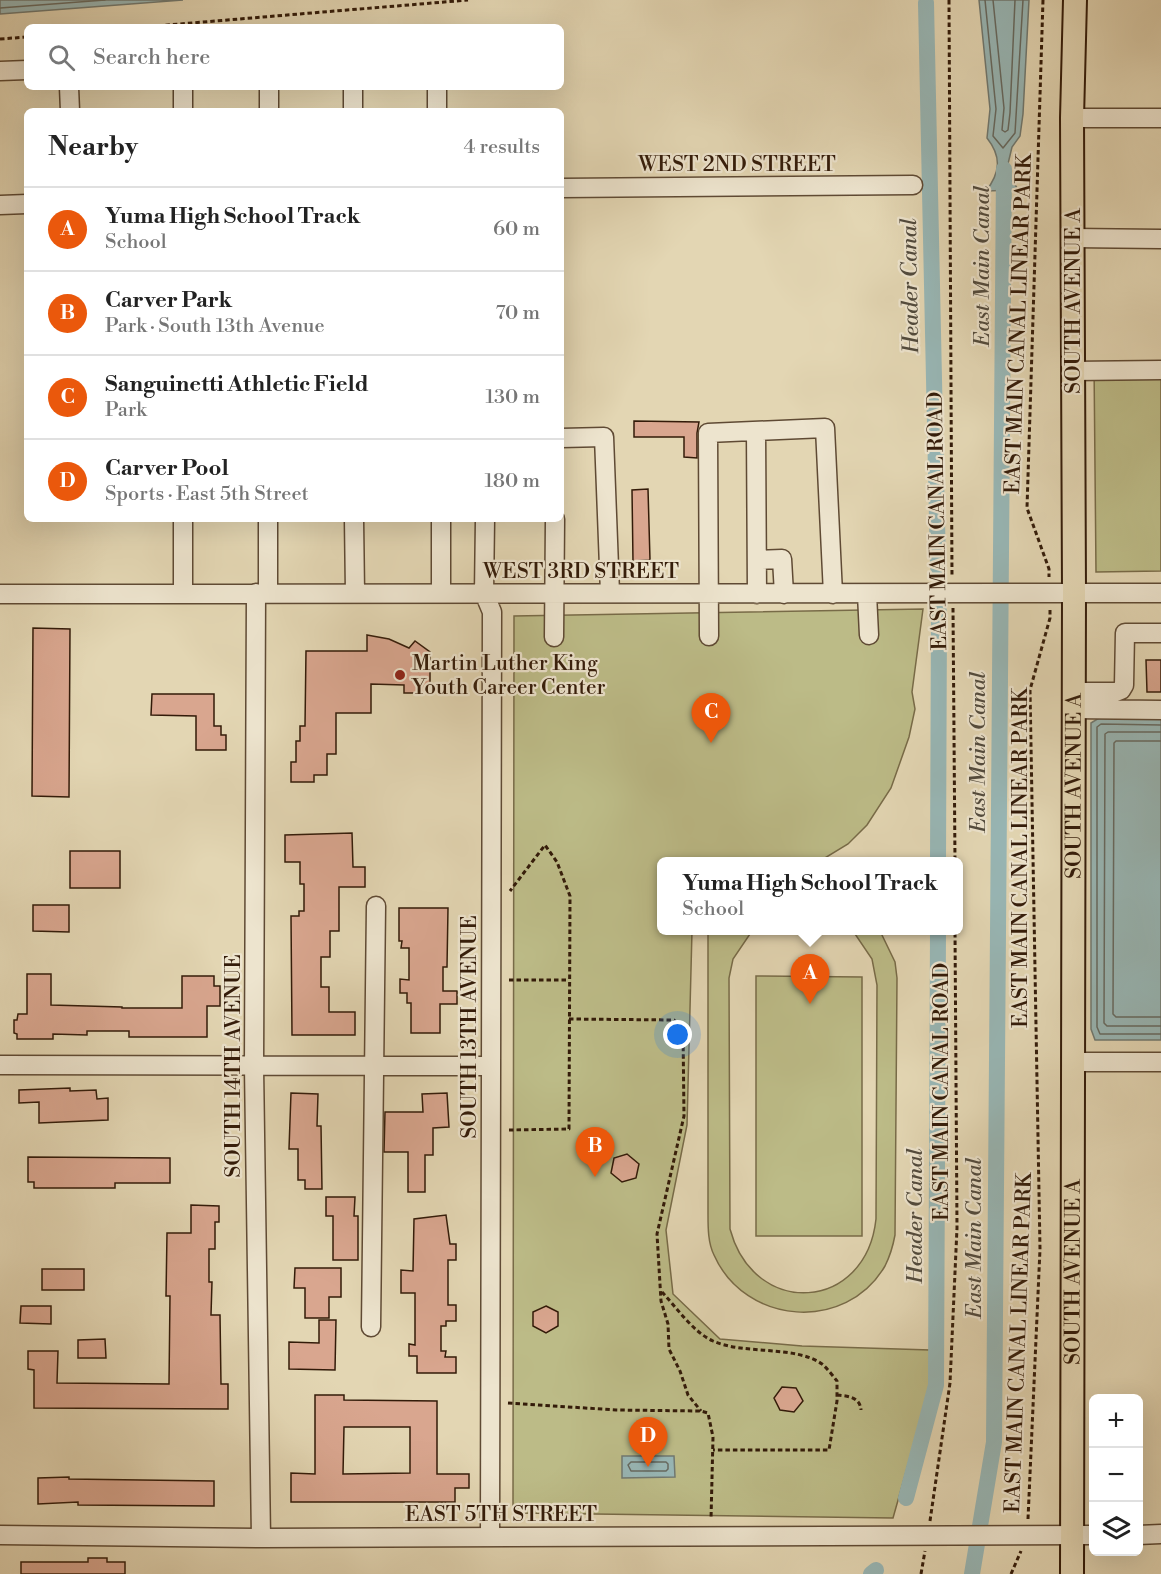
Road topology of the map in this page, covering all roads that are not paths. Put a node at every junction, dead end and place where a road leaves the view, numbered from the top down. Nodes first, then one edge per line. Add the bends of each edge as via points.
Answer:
1 (1075, 0) edge
2 (24, 70) edge
3 (0, 71) edge
4 (69, 90) edge
5 (183, 90) edge
6 (269, 90) edge
7 (353, 90) edge
8 (437, 90) edge
9 (70, 108) edge
10 (183, 108) edge
11 (269, 108) edge
12 (353, 108) edge
13 (437, 108) edge
14 (1072, 118) junction
15 (1161, 118) edge
16 (914, 185) dead end
17 (564, 188) edge
18 (24, 204) edge
19 (0, 205) edge
20 (1073, 238) junction
21 (1161, 239) edge
22 (1161, 370) edge
23 (1073, 372) junction
24 (756, 431) junction
25 (564, 438) edge
26 (183, 522) edge
27 (268, 522) edge
28 (354, 522) edge
29 (441, 522) edge
30 (484, 522) edge
31 (555, 522) edge
32 (757, 560) junction
33 (183, 593) junction
34 (262, 593) junction
35 (355, 593) junction
36 (441, 593) junction
37 (484, 593) junction
38 (555, 593) junction
39 (610, 593) junction
40 (1074, 593) junction
41 (1161, 593) edge
42 (0, 594) edge
43 (708, 594) junction
44 (758, 594) junction
45 (784, 594) junction
46 (833, 594) junction
47 (867, 594) junction
48 (1161, 633) edge
49 (869, 635) dead end
50 (709, 636) dead end
51 (554, 637) dead end
52 (1073, 701) junction
53 (1161, 710) edge
54 (376, 906) dead end
55 (1072, 1062) junction
56 (1161, 1062) edge
57 (0, 1065) edge
58 (490, 1066) junction
59 (255, 1067) junction
60 (375, 1067) junction
61 (371, 1327) dead end
62 (1161, 1534) edge
63 (0, 1535) edge
64 (1083, 1535) edge
65 (1143, 1535) edge
66 (490, 1537) junction
67 (261, 1538) junction
68 (1072, 1574) edge

1 - 14 main road, SOUTH AVENUE A
2 - 3 street
4 - 9 street
5 - 10 street
6 - 11 street
7 - 12 street
8 - 13 street
14 - 15 street
14 - 20 main road, SOUTH AVENUE A
16 - 17 street, WEST 2ND STREET
18 - 19 street
20 - 21 street
20 - 23 main road, SOUTH AVENUE A
22 - 23 street
23 - 40 main road, SOUTH AVENUE A
24 - 32 street
24 - 43 street via 708,433
24 - 46 street via 825,428
25 - 39 street via 604,437
26 - 33 street
27 - 34 street, SOUTH 14TH AVENUE
28 - 35 street
29 - 36 street
30 - 37 street, SOUTH 13TH AVENUE
31 - 38 street
32 - 44 street
32 - 45 street via 782,560
33 - 34 street, WEST 3RD STREET
33 - 42 street, WEST 3RD STREET
34 - 35 street, WEST 3RD STREET
34 - 59 street, SOUTH 14TH AVENUE
35 - 36 street, WEST 3RD STREET
36 - 37 street, WEST 3RD STREET
37 - 38 street, WEST 3RD STREET
37 - 58 street, SOUTH 13TH AVENUE via 492,612
38 - 39 street, WEST 3RD STREET
38 - 51 street
39 - 43 street, WEST 3RD STREET
40 - 41 street, WEST 3RD STREET
40 - 47 street, WEST 3RD STREET
40 - 52 main road, SOUTH AVENUE A
43 - 44 street, WEST 3RD STREET
43 - 50 street
44 - 45 street, WEST 3RD STREET
45 - 46 street, WEST 3RD STREET
46 - 47 street, WEST 3RD STREET
47 - 49 street
48 - 52 street via 1125,633 1121,690
52 - 53 street
52 - 55 main road, SOUTH AVENUE A
54 - 60 street
55 - 56 street
55 - 64 main road, SOUTH AVENUE A
57 - 59 street
58 - 60 street
58 - 66 street, SOUTH 13TH AVENUE
59 - 60 street
59 - 67 street, SOUTH 14TH AVENUE
60 - 61 street
62 - 65 street
63 - 67 street, EAST 5TH STREET
64 - 66 street, EAST 5TH STREET
64 - 68 main road, SOUTH AVENUE A
66 - 67 street, EAST 5TH STREET

